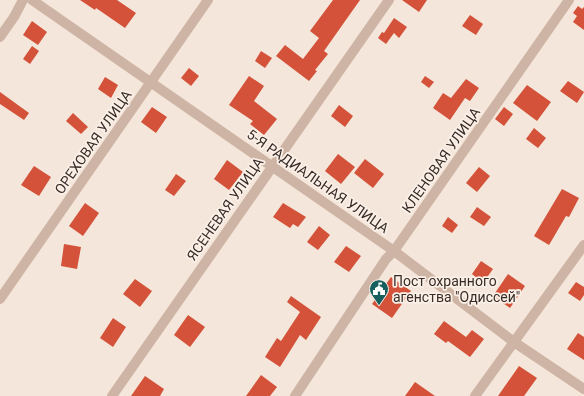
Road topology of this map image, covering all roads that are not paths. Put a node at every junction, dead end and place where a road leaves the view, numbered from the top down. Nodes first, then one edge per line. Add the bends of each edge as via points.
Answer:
1 (23, 0) edge
2 (32, 0) edge
3 (208, 0) edge
4 (389, 0) edge
5 (569, 0) edge
6 (0, 37) edge
7 (152, 82) junction
8 (272, 166) junction
9 (584, 245) edge
10 (394, 251) junction
11 (0, 299) edge
12 (514, 342) junction
13 (584, 389) edge
14 (112, 396) edge
15 (295, 396) edge
16 (475, 396) edge

1 - 6 street
2 - 7 street, 5-Я РАДИАЛЬНАЯ УЛИЦА
3 - 7 street, ОРЕХОВАЯ УЛИЦА
4 - 8 street, ЯСЕНЕВАЯ УЛИЦА
5 - 10 street, КЛЕНОВАЯ УЛИЦА
7 - 8 street, 5-Я РАДИАЛЬНАЯ УЛИЦА
7 - 11 street, ОРЕХОВАЯ УЛИЦА
8 - 10 street, 5-Я РАДИАЛЬНАЯ УЛИЦА
8 - 14 street, ЯСЕНЕВАЯ УЛИЦА
9 - 12 street
10 - 12 street, 5-Я РАДИАЛЬНАЯ УЛИЦА
10 - 15 street, КЛЕНОВАЯ УЛИЦА via 386,258
12 - 13 street, 5-Я РАДИАЛЬНАЯ УЛИЦА
12 - 16 street

